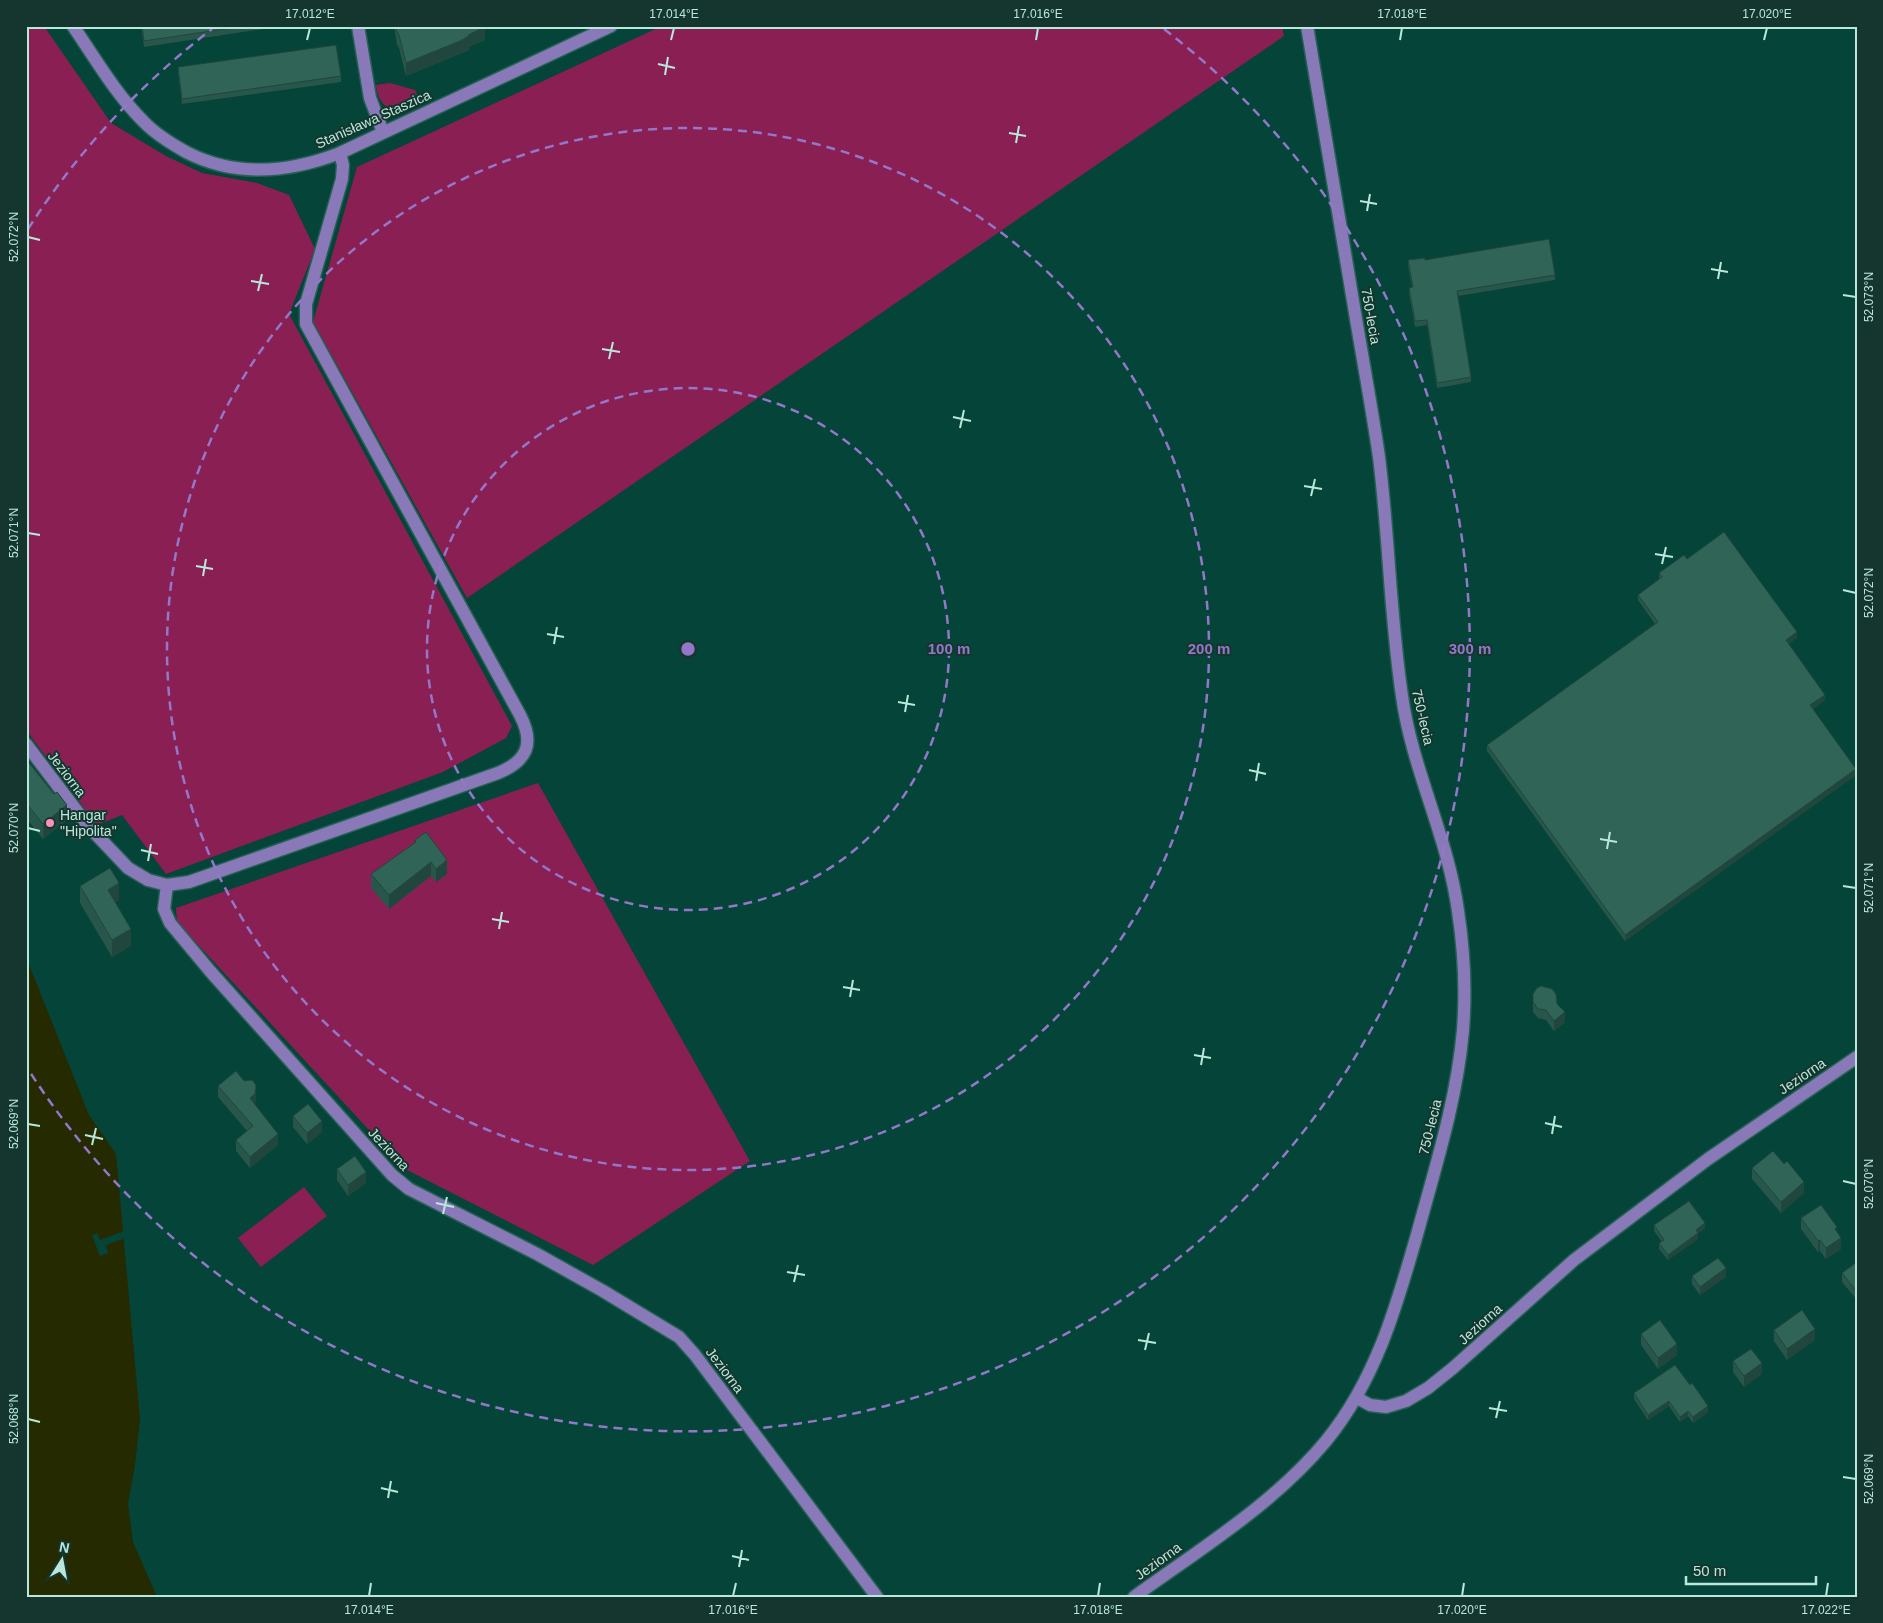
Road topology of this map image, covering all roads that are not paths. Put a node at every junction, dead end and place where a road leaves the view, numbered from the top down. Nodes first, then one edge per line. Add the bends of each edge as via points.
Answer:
1 (73, 26) edge
2 (358, 26) edge
3 (612, 26) edge
4 (1307, 26) edge
5 (383, 132) junction
6 (340, 153) junction
7 (26, 744) edge
8 (167, 885) junction
9 (1857, 1057) edge
10 (1357, 1398) junction
11 (877, 1597) edge
12 (1134, 1597) edge

1 - 6 street, Stanisława Staszica via 134,112 156,133 193,155 227,167 280,170
2 - 5 street via 370,98
3 - 5 street, Stanisława Staszica
4 - 10 street, 750-lecia via 1379,459 1404,712 1445,846 1455,890 1463,963 1461,1047 1446,1128 1391,1321
5 - 6 street, Stanisława Staszica
6 - 8 street via 342,180 306,304 306,324 520,715 528,732 526,751 514,766 498,774 189,882
7 - 8 street, Jeziorna via 83,819 128,868 148,880
8 - 11 street, Jeziorna via 164,908 170,922 392,1175 409,1189 558,1265 679,1337
9 - 10 street, Jeziorna via 1708,1159 1574,1260 1428,1388 1406,1401 1386,1407 1370,1405
10 - 12 street, Jeziorna via 1326,1441 1286,1483

